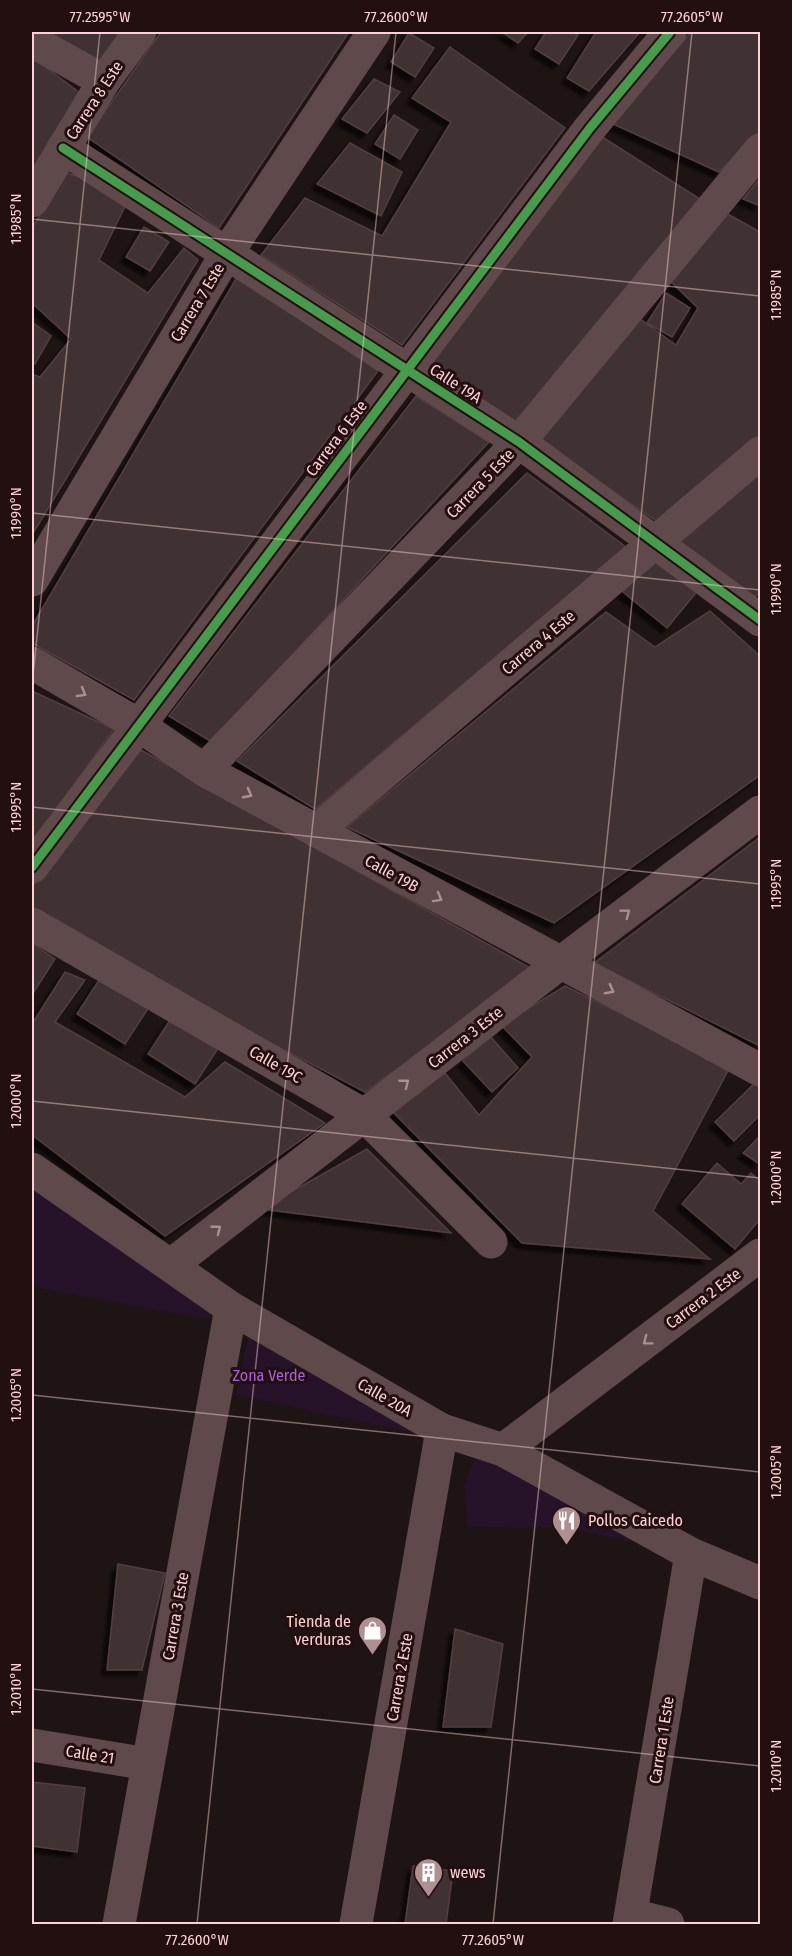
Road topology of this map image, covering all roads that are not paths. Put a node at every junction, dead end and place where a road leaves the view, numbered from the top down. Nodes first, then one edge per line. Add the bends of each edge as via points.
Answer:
1 (140, 32) edge
2 (374, 32) edge
3 (670, 32) edge
4 (32, 41) edge
5 (104, 81) junction
6 (63, 148) junction
7 (760, 150) edge
8 (32, 201) edge
9 (227, 253) junction
10 (407, 368) junction
11 (519, 442) junction
12 (760, 453) edge
13 (656, 540) junction
14 (32, 580) edge
15 (758, 614) edge
16 (32, 663) edge
17 (137, 724) junction
18 (204, 770) junction
19 (760, 812) edge
20 (316, 831) junction
21 (32, 867) edge
22 (32, 924) edge
23 (559, 964) junction
24 (760, 1070) edge
25 (364, 1115) junction
26 (32, 1169) edge
27 (491, 1242) dead end
28 (760, 1255) edge
29 (171, 1264) junction
30 (231, 1308) junction
31 (442, 1430) junction
32 (503, 1450) junction
33 (691, 1554) junction
34 (760, 1583) edge
35 (32, 1745) edge
36 (148, 1764) junction
37 (631, 1920) edge
38 (119, 1924) edge
39 (356, 1924) edge
40 (668, 1924) edge

1 - 5 street, Carrera 8 Este
2 - 9 street, Carrera 7 Este
3 - 10 street, Carrera 6 Este via 590,128
4 - 5 street
5 - 6 street, Carrera 8 Este
6 - 8 street, Carrera 8 Este
6 - 9 street, Calle 19A
7 - 11 street, Carrera 5 Este
9 - 10 street, Calle 19A
9 - 14 street, Carrera 7 Este
10 - 11 street, Calle 19A
10 - 17 street, Carrera 6 Este
11 - 13 street, Calle 19A
11 - 18 street, Carrera 5 Este
12 - 13 street, Carrera 4 Este
13 - 15 street, Calle 19A
13 - 20 street, Carrera 4 Este
16 -> 17 street, Calle 19B
17 - 18 street, Calle 19B
17 - 21 street, Carrera 6 Este
18 -> 20 street, Calle 19B
23 -> 19 street, Carrera 3 Este
20 -> 23 street, Calle 19B
22 - 25 street, Calle 19C
23 -> 24 street, Calle 19B
25 -> 23 street, Carrera 3 Este
25 - 27 street, Calle 19C
29 -> 25 street, Carrera 3 Este
26 - 29 street, Calle 20A
28 -> 32 street, Carrera 2 Este
29 - 30 street, Calle 20A
30 - 31 street, Calle 20A
30 - 36 street, Carrera 3 Este
31 - 32 street, Calle 20A
31 - 39 street, Carrera 2 Este
32 - 33 street, Calle 20A
33 - 34 street, Calle 20A
33 - 37 street, Carrera 1 Este
35 - 36 street, Calle 21
36 - 38 street, Carrera 3 Este
37 - 40 street

